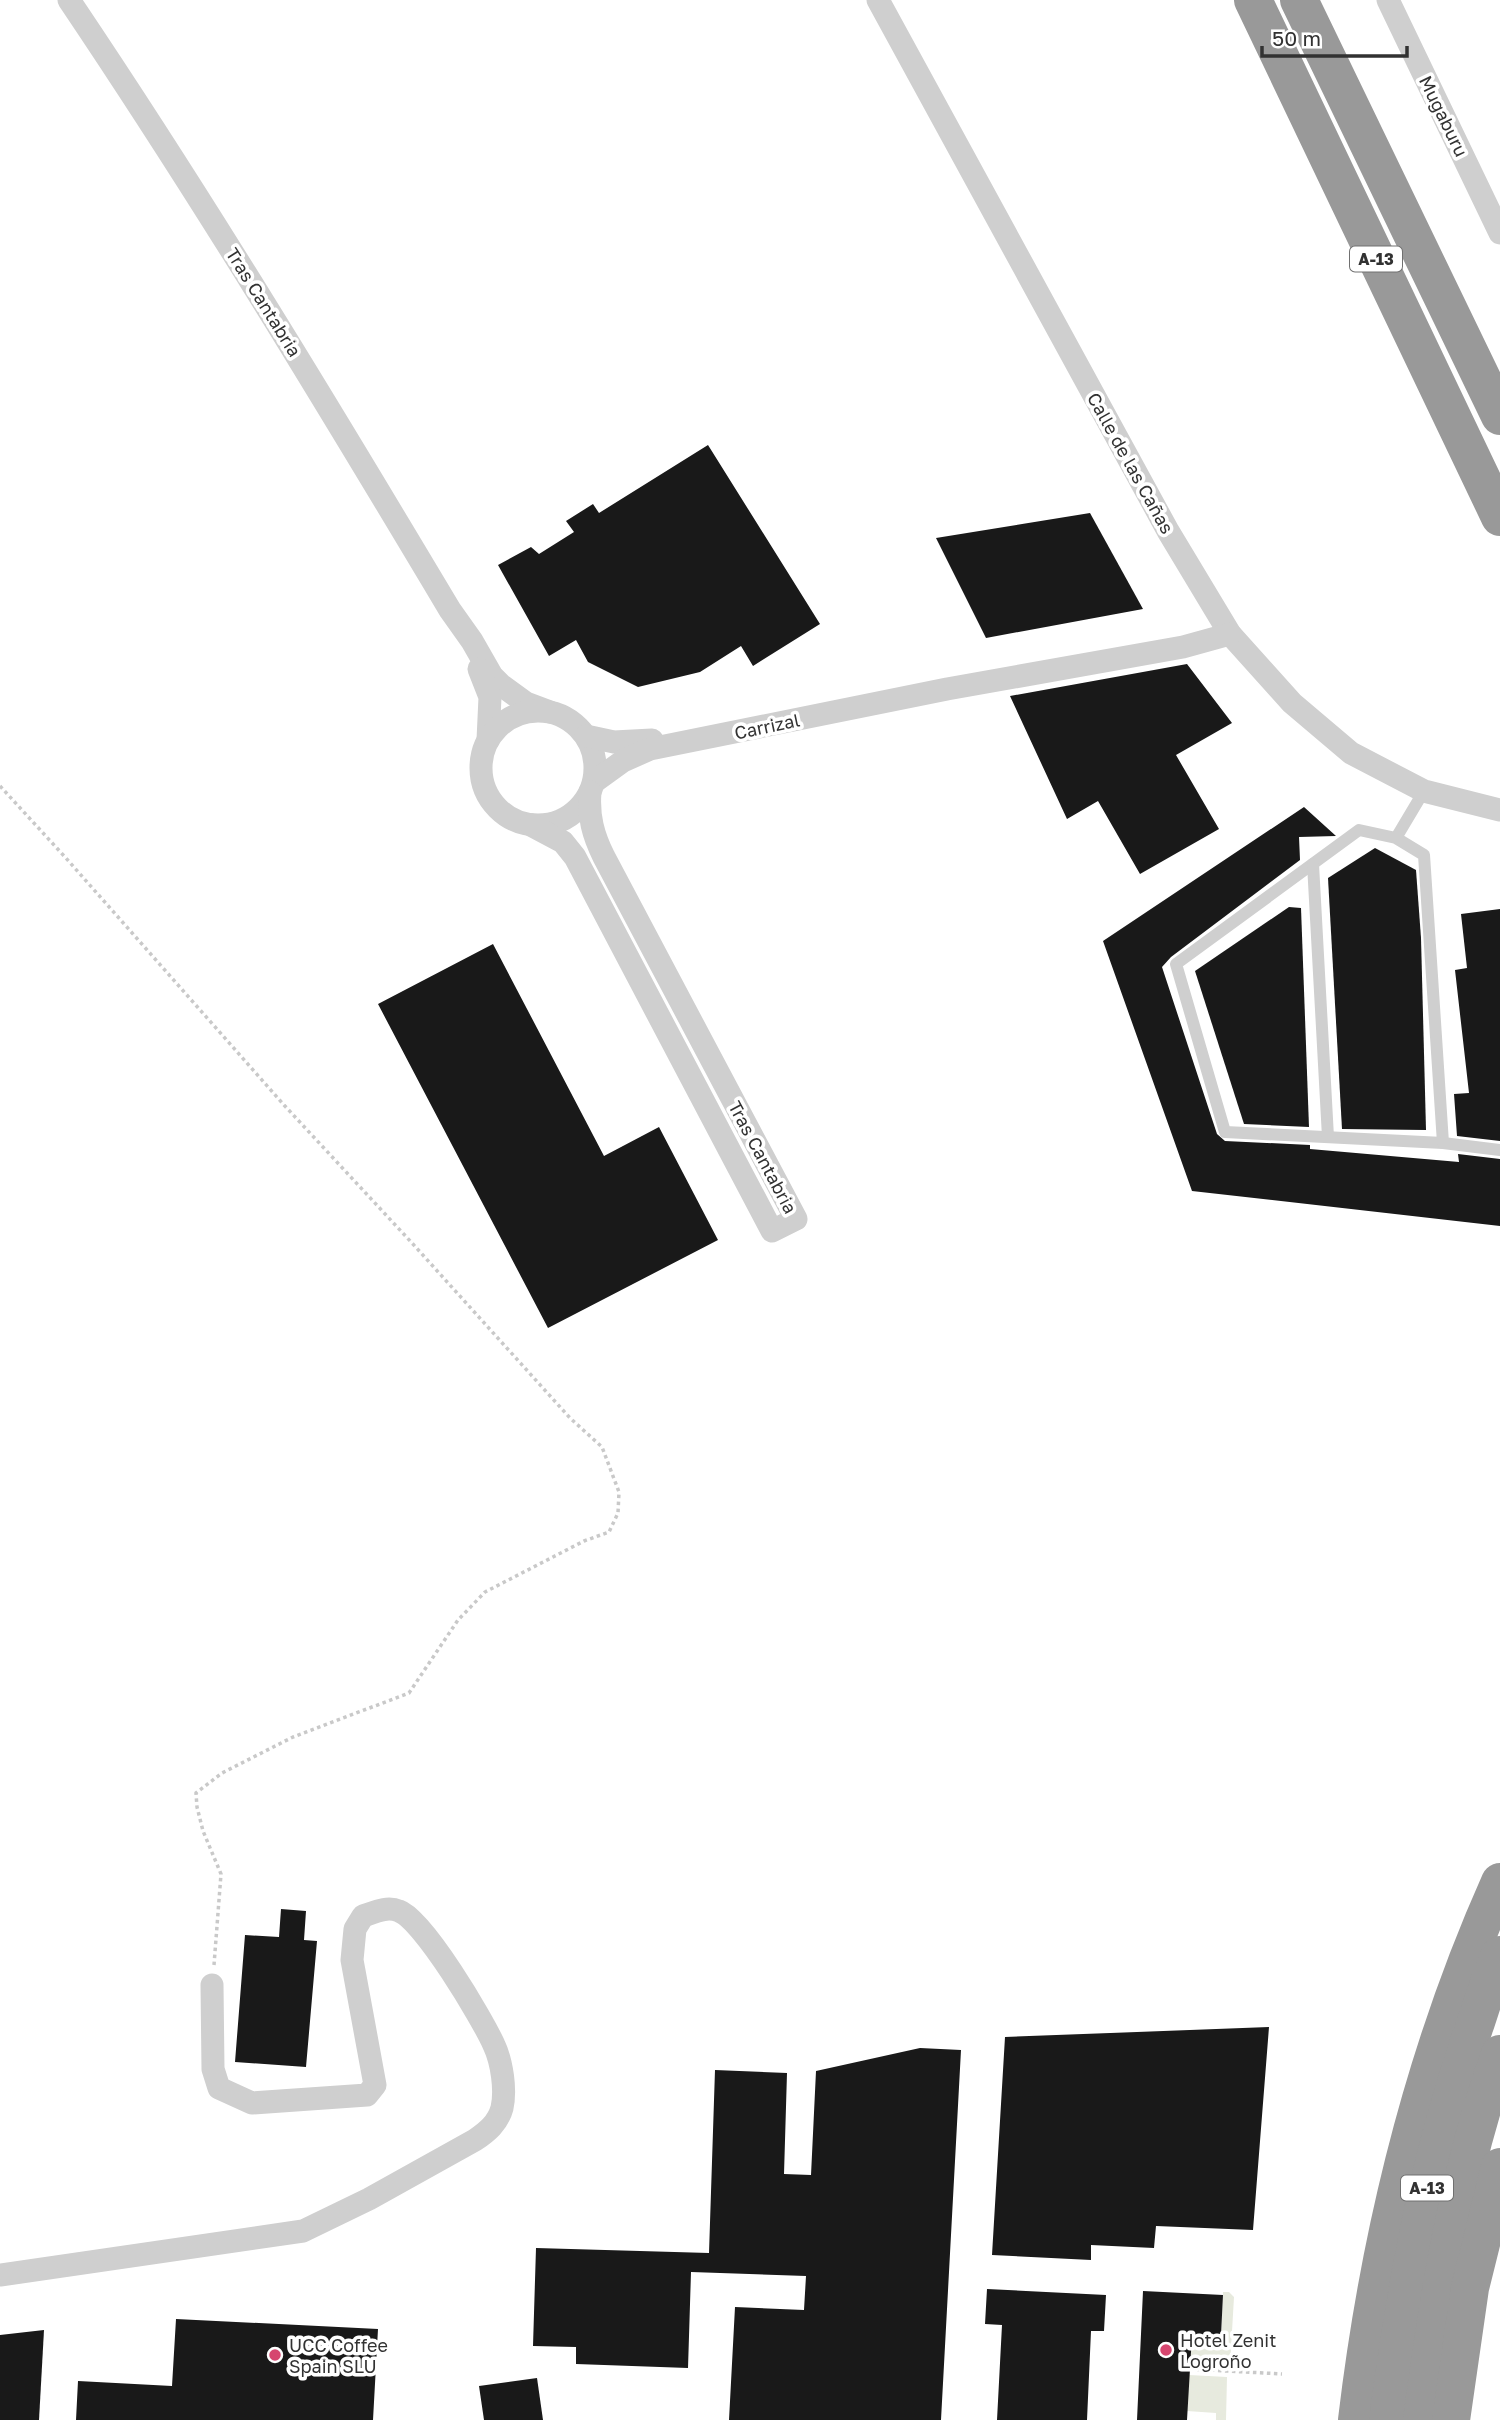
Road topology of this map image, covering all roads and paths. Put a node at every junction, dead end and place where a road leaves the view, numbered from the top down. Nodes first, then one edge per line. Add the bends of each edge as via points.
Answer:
1 (69, 0) edge
2 (878, 0) edge
3 (1253, 0) edge
4 (1299, 0) edge
5 (1388, 0) edge
6 (1500, 233) edge
7 (1500, 416) edge
8 (1500, 517) edge
9 (450, 610) junction
10 (1230, 634) junction
11 (947, 690) junction
12 (550, 712) junction
13 (586, 736) junction
14 (488, 740) junction
15 (0, 786) edge
16 (592, 787) junction
17 (1424, 791) junction
18 (1500, 810) edge
19 (531, 825) junction
20 (1396, 838) junction
21 (1313, 864) junction
22 (1328, 1137) junction
23 (1443, 1143) junction
24 (1500, 1150) edge
25 (1500, 1882) edge
26 (1498, 1959) edge
27 (212, 1985) joint
28 (1500, 2054) edge
29 (1500, 2167) edge
30 (0, 2274) edge
31 (1190, 2369) dead end
32 (1282, 2374) dead end
33 (1455, 2408) edge
34 (1357, 2420) edge
35 (1388, 2420) edge
36 (1422, 2420) edge

1 - 9 street, Tras Cantabria via 299,356
2 - 10 street, Calle de las Cañas via 1168,531
3 - 8 highway, A-13
4 - 7 highway, A-13
5 - 6 street, Mugaburu
9 - 12 street, Tras Cantabria via 492,676 526,703
9 - 14 street, Tras Cantabria via 490,696
10 - 11 street, Carrizal via 1184,648
10 - 17 street, Calle de las Cañas via 1292,703 1351,753
11 - 13 street, Carrizal via 907,689 632,743
11 - 16 street, Carrizal via 650,750 636,754
12 - 13 street via 564,716
12 - 14 street via 514,716
13 - 16 street via 596,766
14 - 19 street via 481,758 486,794 505,815
15 - 27 path via 284,1105 570,1418 603,1447 619,1492 618,1513 609,1532 485,1592 458,1619 409,1693 293,1737 222,1773 196,1793 203,1831 221,1874
16 - 19 street via 580,807 566,818 549,825
16 - 19 street, Tras Cantabria via 594,838 796,1219 772,1231 575,857 563,842
17 - 18 street, Calle de las Cañas
17 - 20 lane
20 - 21 lane via 1359,830
20 - 23 lane via 1424,855
21 - 22 lane
21 - 22 lane via 1176,964 1225,1132
22 - 23 lane
23 - 24 lane
25 - 34 highway via 1426,2078 1382,2260
26 - 35 highway, A-13 via 1430,2175 1410,2267
27 - 30 street via 213,2069 219,2088 252,2103 367,2095 376,2085 352,1960 355,1929 363,1916 388,1908 402,1912 427,1937 495,2046 503,2086 502,2109 492,2129 475,2140 303,2231
28 - 36 highway, A-13 via 1450,2240
29 - 33 highway via 1470,2288
31 - 32 path

